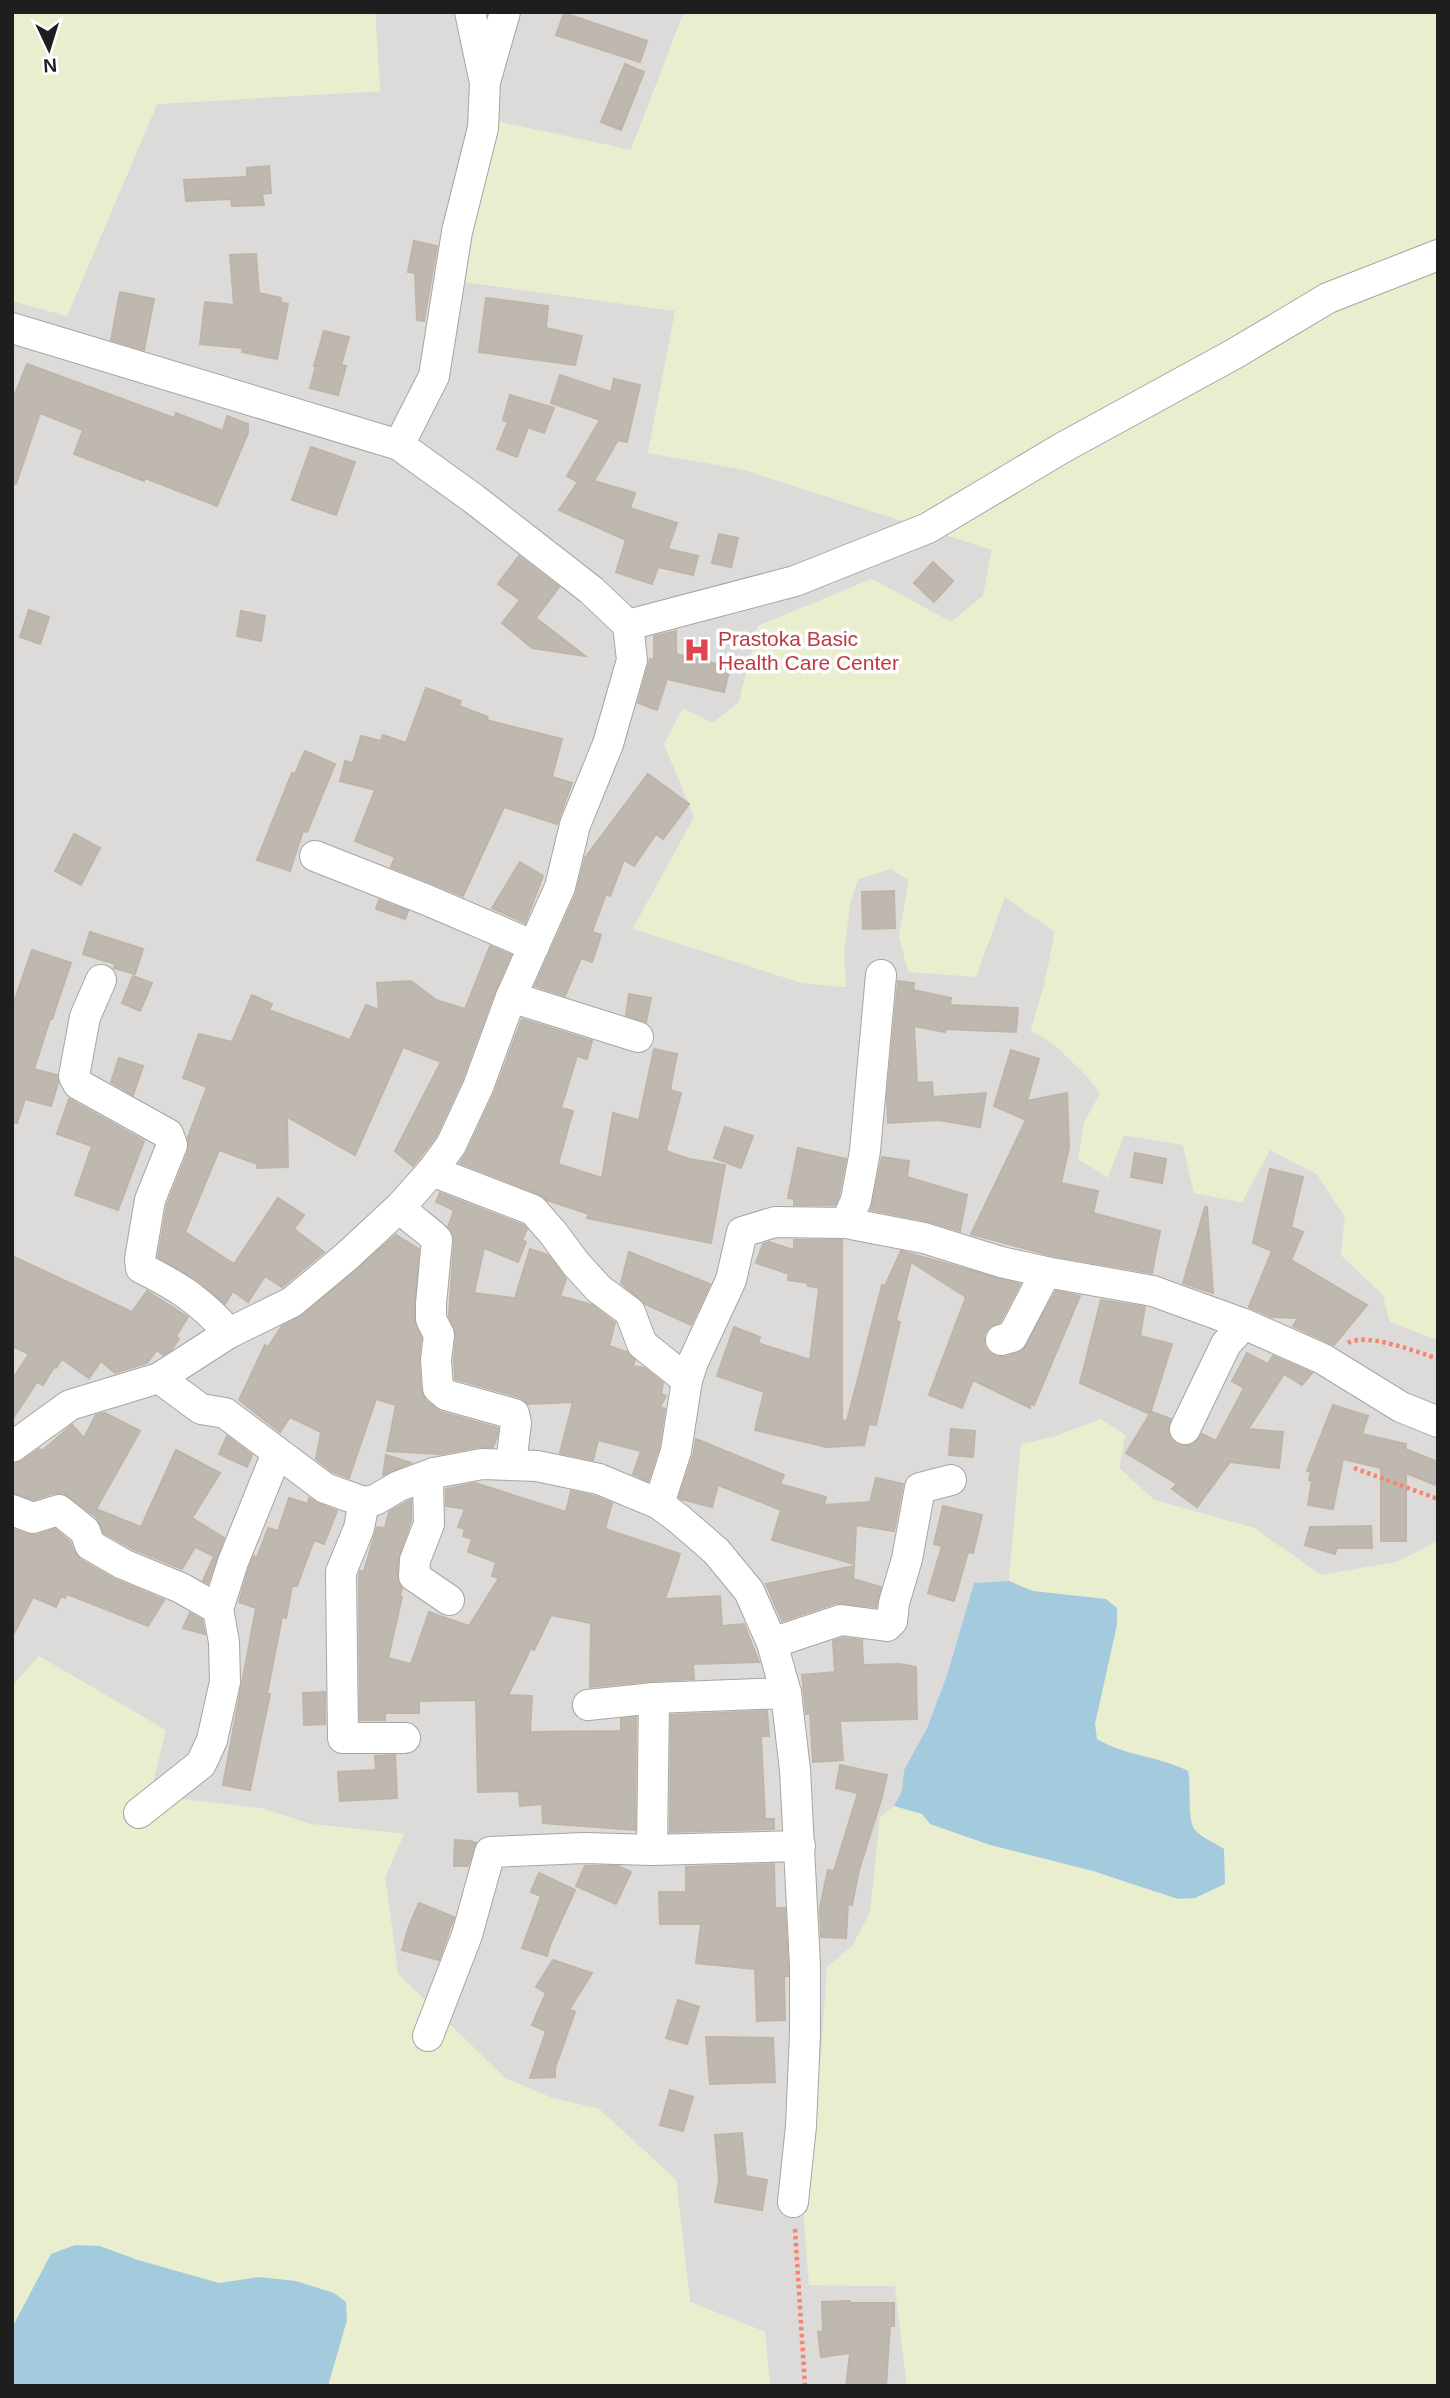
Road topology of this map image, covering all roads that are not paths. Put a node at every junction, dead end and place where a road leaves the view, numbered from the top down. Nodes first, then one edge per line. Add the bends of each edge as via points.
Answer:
1 (470, 12) edge
2 (505, 12) edge
3 (485, 82) junction
4 (1438, 255) edge
5 (12, 328) edge
6 (398, 445) junction
7 (628, 625) junction
8 (315, 856) dead end
9 (534, 946) junction
10 (881, 975) dead end
11 (101, 980) dead end
12 (512, 997) junction
13 (638, 1037) dead end
14 (432, 1171) junction
15 (401, 1206) junction
16 (846, 1223) junction
17 (1046, 1272) junction
18 (1244, 1324) junction
19 (229, 1333) junction
20 (1001, 1340) dead end
21 (159, 1378) junction
22 (687, 1380) junction
23 (1438, 1422) edge
24 (1185, 1429) dead end
25 (12, 1447) edge
26 (277, 1453) junction
27 (511, 1464) junction
28 (434, 1473) junction
29 (951, 1480) dead end
30 (364, 1502) junction
31 (659, 1504) junction
32 (12, 1510) edge
33 (449, 1600) dead end
34 (218, 1609) junction
35 (772, 1643) junction
36 (786, 1693) junction
37 (654, 1698) junction
38 (588, 1705) dead end
39 (405, 1738) dead end
40 (139, 1813) dead end
41 (800, 1846) junction
42 (652, 1850) junction
43 (428, 2036) dead end
44 (793, 2202) road end

1 - 3 street
2 - 3 street
3 - 6 street via 483,128 457,232 434,376
4 - 7 street via 1328,298 928,528 796,582
5 - 6 street
6 - 7 street via 592,590
7 - 9 street via 632,660 608,744 575,825 560,887
8 - 9 street
9 - 12 street
10 - 16 street via 865,1151 856,1200
11 - 19 street via 85,1017 74,1076 78,1084 168,1134 172,1145 150,1200 141,1268 176,1285
12 - 13 street
12 - 14 street via 478,1087 451,1145
14 - 15 street
14 - 22 street via 533,1210 591,1281 630,1312 642,1344
15 - 19 street via 292,1303
15 - 27 street via 437,1240 431,1319 439,1335 438,1388 446,1395 514,1414
16 - 17 street via 924,1238
16 - 22 street via 775,1222 742,1232 731,1280
17 - 18 street via 1153,1291
17 - 20 street via 1012,1337
18 - 23 street via 1323,1359 1401,1407
18 - 24 street via 1226,1344
19 - 21 street
21 - 25 street via 70,1405
21 - 26 street via 201,1409 225,1413
22 - 31 street via 676,1451
26 - 30 street via 325,1488
26 - 34 street
27 - 28 street
27 - 31 street via 599,1479
28 - 30 street
28 - 33 street via 428,1483 429,1524 414,1576
29 - 35 street via 920,1488 907,1559 887,1626 841,1620
30 - 39 street via 341,1572 343,1738
31 - 35 street via 716,1551 749,1591
32 - 34 street via 33,1518 59,1510 85,1531 90,1545
34 - 40 street via 225,1682 212,1740 201,1764
35 - 36 street
36 - 37 street
36 - 41 street
37 - 38 street
37 - 42 street
41 - 42 street
41 - 44 street via 805,2034
42 - 43 street via 490,1852 467,1935

